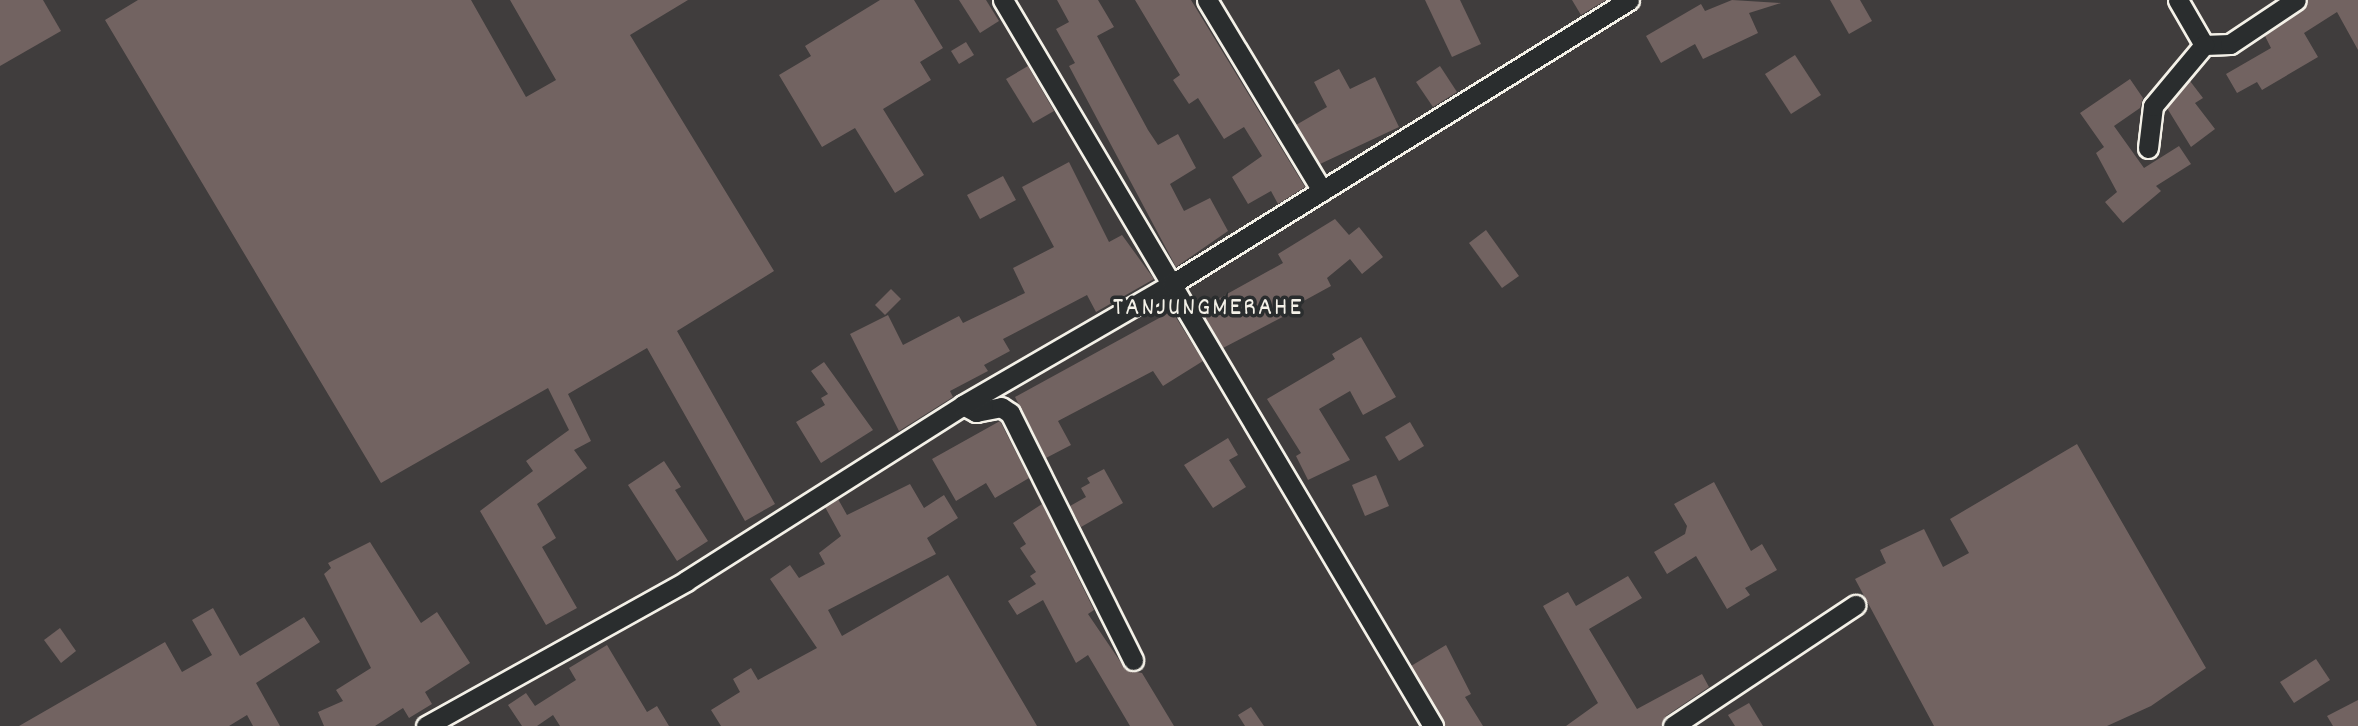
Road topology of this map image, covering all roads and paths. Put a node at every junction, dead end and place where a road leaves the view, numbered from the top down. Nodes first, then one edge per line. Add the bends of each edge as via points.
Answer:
1 (1003, 0) edge
2 (1207, 0) edge
3 (1629, 0) edge
4 (2178, 0) edge
5 (2296, 0) edge
6 (2204, 45) junction
7 (2148, 148) dead end
8 (1322, 191) junction
9 (1172, 284) junction
10 (963, 405) junction
11 (1855, 605) dead end
12 (1133, 660) dead end
13 (426, 726) edge
14 (1433, 726) edge
15 (1673, 726) edge

1 - 9 street
2 - 8 street
3 - 8 street
4 - 6 street
5 - 6 street via 2239,40
6 - 7 street via 2153,106
8 - 9 street
9 - 10 street
9 - 14 street
10 - 12 street via 976,412 1001,407 1010,413
10 - 13 street via 686,581
11 - 15 street

